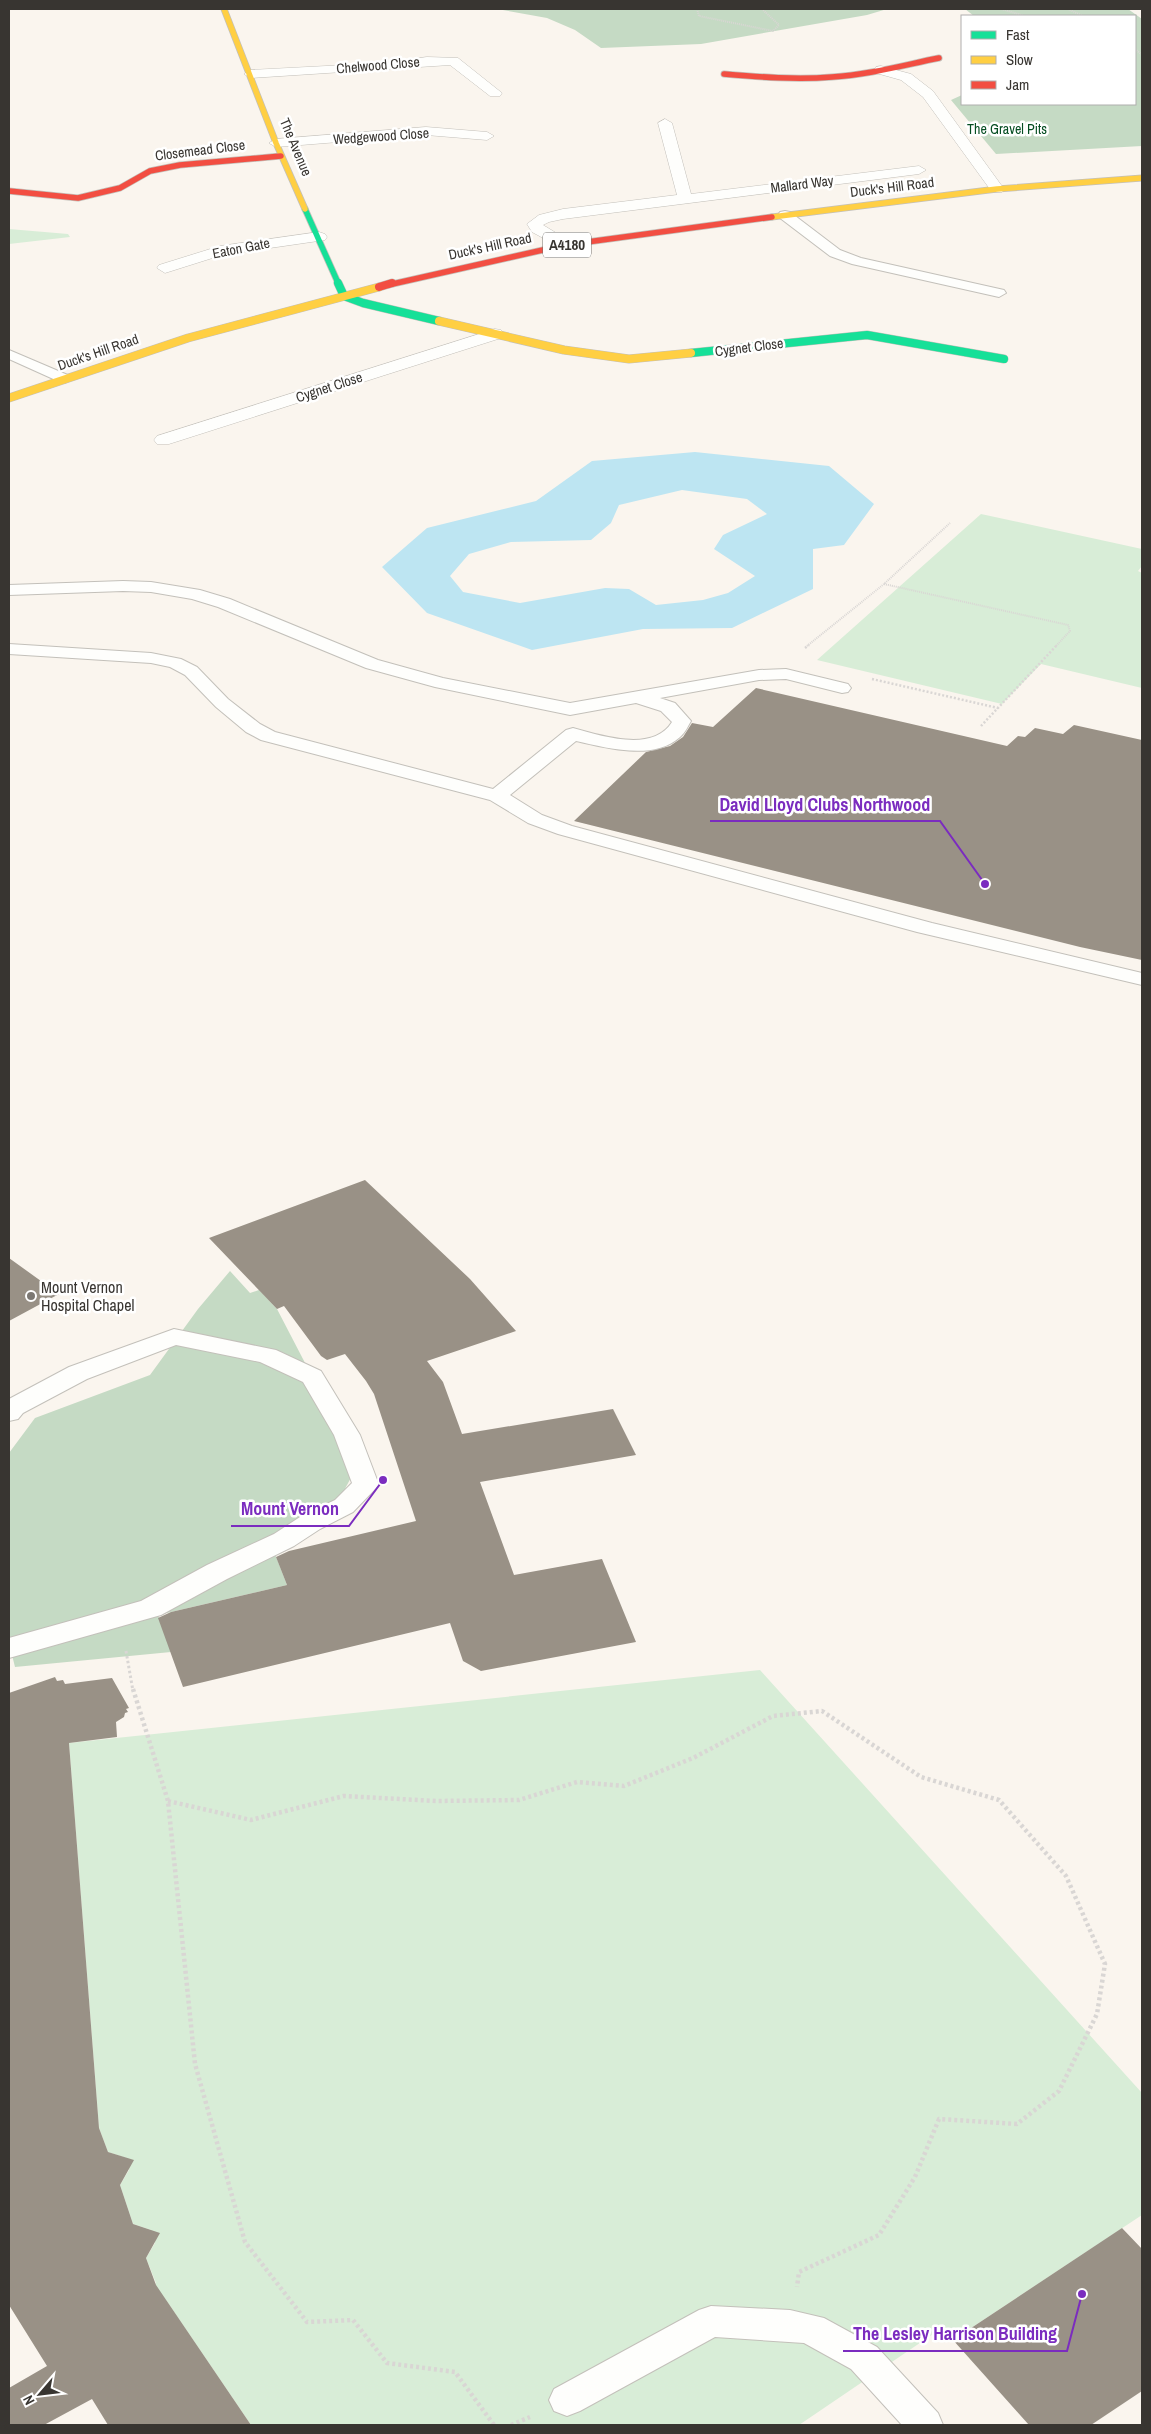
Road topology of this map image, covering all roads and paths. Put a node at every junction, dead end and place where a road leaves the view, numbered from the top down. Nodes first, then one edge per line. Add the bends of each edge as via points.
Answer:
1 (224, 9) edge
2 (697, 9) edge
3 (762, 9) edge
4 (1001, 9) edge
5 (1068, 9) edge
6 (1022, 15) edge
7 (1081, 15) edge
8 (1141, 52) edge
9 (1142, 55) edge
10 (939, 58) dead end
11 (881, 70) junction
12 (251, 74) junction
13 (724, 74) dead end
14 (495, 93) dead end
15 (665, 123) dead end
16 (487, 136) dead end
17 (279, 150) junction
18 (919, 170) dead end
19 (1142, 178) edge
20 (997, 189) junction
21 (9, 191) edge
22 (685, 198) junction
23 (785, 215) junction
24 (319, 236) junction
25 (565, 245) junction
26 (165, 268) dead end
27 (1000, 293) dead end
28 (344, 296) junction
29 (495, 334) junction
30 (9, 354) edge
31 (1004, 359) dead end
32 (65, 379) junction
33 (9, 398) edge
34 (163, 440) dead end
35 (950, 523) dead end
36 (884, 584) junction
37 (9, 590) edge
38 (804, 648) dead end
39 (9, 649) edge
40 (865, 677) dead end
41 (842, 688) dead end
42 (634, 696) junction
43 (998, 708) junction
44 (570, 709) junction
45 (981, 726) dead end
46 (573, 734) junction
47 (497, 796) junction
48 (1142, 979) edge
49 (9, 1413) edge
50 (121, 1616) junction
51 (9, 1648) edge
52 (168, 1801) junction
53 (790, 2325) junction
54 (567, 2400) dead end
55 (494, 2425) edge
56 (925, 2425) edge

1 - 12 street, The Avenue
2 - 3 path via 700,16 773,32 779,25
4 - 6 path
5 - 7 path
8 - 9 path
10 - 11 street
11 - 13 street via 790,79
11 - 20 street via 906,76 928,94
12 - 14 street, Chelwood Close via 453,61
12 - 17 street, The Avenue
15 - 22 street
16 - 17 street, Wedgewood Close via 426,131
17 - 21 street, Closemead Close via 150,172 120,188 78,198
17 - 24 street, The Avenue
18 - 22 street, Mallard Way
19 - 20 street, Duck's Hill Road / A4180
20 - 23 street, Duck's Hill Road / A4180
22 - 25 street, Mallard Way via 563,214 544,218 535,224 537,230
23 - 25 street, Duck's Hill Road / A4180
23 - 27 lane via 835,253 857,261
24 - 26 street, Eaton Gate via 220,251
24 - 28 street, The Avenue
25 - 28 street, Duck's Hill Road / A4180 via 428,274
28 - 29 street, Cygnet Close via 363,304
28 - 32 street, Duck's Hill Road / A4180 via 188,338
29 - 31 street, Cygnet Close via 564,350 629,359 867,335
29 - 34 street, Cygnet Close
30 - 32 lane
32 - 33 street, Duck's Hill Road / A4180
35 - 36 path
36 - 38 path
36 - 43 path via 1068,625 1070,632
37 - 44 lane via 123,586 194,594 224,603 372,664 441,683
39 - 47 lane via 175,662 191,672 253,728 268,736
40 - 43 path
41 - 42 lane via 786,674 759,675
42 - 44 lane
42 - 46 lane via 668,706 682,721 680,727 660,741 628,746
43 - 45 path
44 - 46 lane
46 - 47 lane
47 - 48 lane via 535,819 565,830 979,940
49 - 50 lane via 14,1407 78,1373 174,1337 267,1356 312,1377 347,1435 366,1485 344,1506 151,1608
50 - 51 lane
50 - 52 path via 131,1684
52 - 53 path via 251,1820 344,1796 436,1801 519,1800 577,1782 624,1786 693,1758 773,1716 822,1711 921,1777 999,1800 1066,1876 1106,1964 1097,2014 1059,2091 1017,2124 939,2119 916,2178 880,2235 799,2272
52 - 55 path via 195,2064 245,2242 306,2322 353,2320 386,2363 455,2372
53 - 54 lane via 711,2322
53 - 56 lane via 811,2328 864,2358

